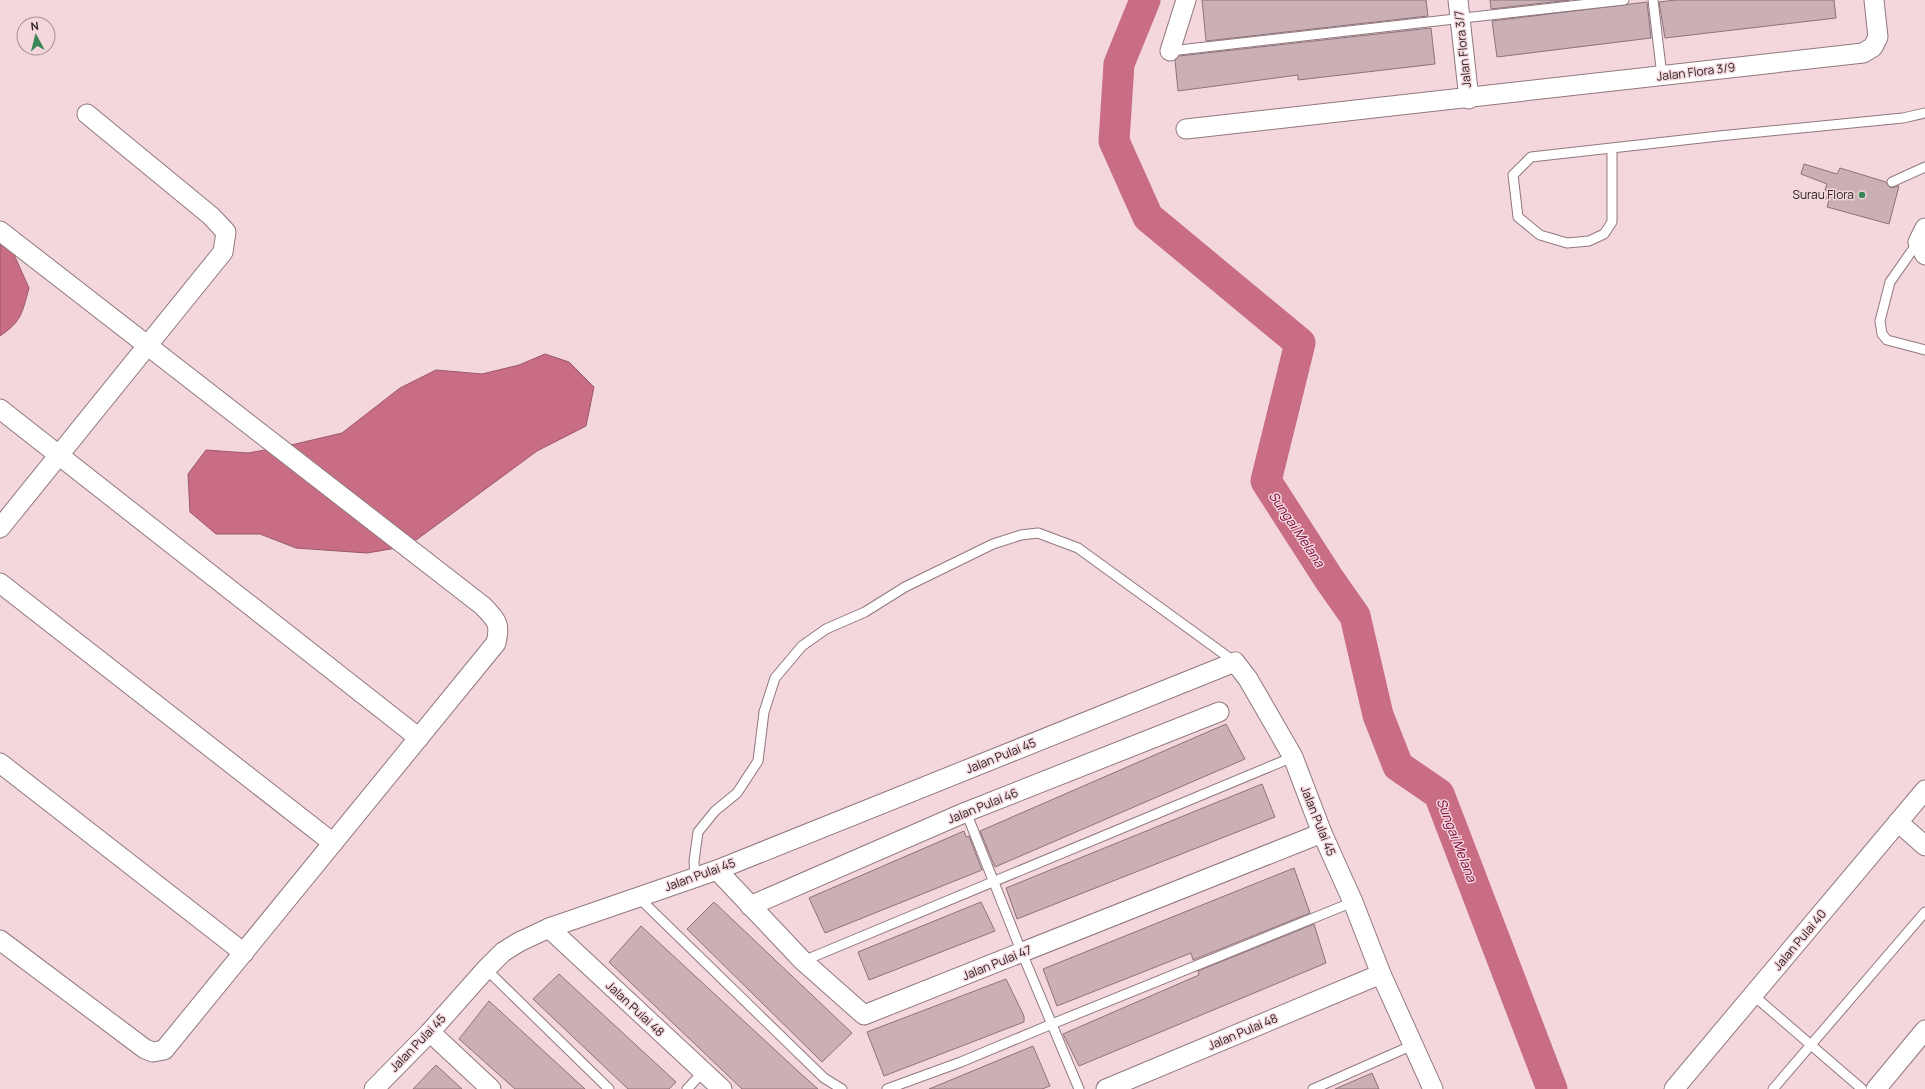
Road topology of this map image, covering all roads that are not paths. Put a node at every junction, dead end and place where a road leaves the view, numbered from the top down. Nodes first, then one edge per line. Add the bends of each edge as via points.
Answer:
1 (1186, 0) edge
2 (1458, 0) edge
3 (1624, 0) edge
4 (1653, 0) edge
5 (1874, 0) edge
6 (1460, 19) junction
7 (1170, 51) joint
8 (1662, 76) junction
9 (1469, 99) junction
10 (1925, 113) edge
11 (87, 114) dead end
12 (1186, 129) dead end
13 (1612, 148) junction
14 (1925, 166) edge
15 (1892, 182) dead end
16 (0, 231) edge
17 (1923, 242) edge
18 (148, 346) junction
19 (1925, 350) edge
20 (0, 409) edge
21 (58, 455) junction
22 (0, 528) edge
23 (0, 583) edge
24 (1235, 662) junction
25 (1219, 712) dead end
26 (419, 738) junction
27 (1293, 757) junction
28 (0, 762) edge
29 (1925, 790) edge
30 (966, 812) junction
31 (1898, 822) junction
32 (1322, 832) junction
33 (333, 843) junction
34 (1925, 846) edge
35 (717, 870) junction
36 (695, 878) junction
37 (993, 881) junction
38 (638, 897) junction
39 (1353, 902) junction
40 (750, 906) junction
41 (1925, 912) edge
42 (549, 928) junction
43 (0, 940) edge
44 (244, 953) junction
45 (1022, 953) junction
46 (803, 961) junction
47 (486, 969) junction
48 (1381, 974) junction
49 (1753, 995) junction
50 (1052, 1024) junction
51 (1925, 1030) edge
52 (430, 1032) junction
53 (1413, 1045) junction
54 (1811, 1045) junction
55 (703, 1072) junction
56 (374, 1089) edge
57 (491, 1089) edge
58 (610, 1089) edge
59 (687, 1089) edge
60 (722, 1089) edge
61 (842, 1089) edge
62 (887, 1089) edge
63 (1079, 1089) edge
64 (1106, 1089) edge
65 (1313, 1089) edge
66 (1433, 1089) edge
67 (1674, 1089) edge
68 (1773, 1089) edge
69 (1862, 1089) edge
70 (1876, 1089) edge

1 - 7 street
2 - 6 street, Jalan Flora 3/7
3 - 6 lane
4 - 8 lane
5 - 8 street, Jalan Flora 3/9 via 1878,37 1873,47 1863,52
6 - 7 lane
6 - 9 street, Jalan Flora 3/7
8 - 9 street, Jalan Flora 3/9
9 - 12 street, Jalan Flora 3/9
10 - 13 lane via 1903,118
11 - 18 street via 211,216 226,232 223,252
13 - 13 lane via 1531,157 1513,175 1518,217 1540,235 1567,243 1590,241 1604,234 1612,222
14 - 15 lane
16 - 18 street
17 - 19 lane via 1890,282 1880,321 1882,334 1887,340
18 - 21 street
18 - 26 street via 483,606 494,618 499,629 496,643
20 - 21 street
21 - 22 street
21 - 26 street
23 - 33 street
24 - 27 street, Jalan Pulai 45 via 1248,679
24 - 35 street, Jalan Pulai 45
24 - 36 lane via 1078,548 1038,533 1021,535 993,544 905,587 802,646 775,678 764,712 758,762 737,793 715,811 698,832 694,861
25 - 30 street, Jalan Pulai 46
26 - 33 street
27 - 32 street, Jalan Pulai 45
27 - 37 lane
28 - 44 street
29 - 31 street, Jalan Pulai 40
30 - 37 lane
30 - 40 street, Jalan Pulai 46
31 - 34 street
31 - 49 street, Jalan Pulai 40
32 - 39 street, Jalan Pulai 45
32 - 45 street, Jalan Pulai 47
33 - 44 street
35 - 36 street, Jalan Pulai 45
35 - 40 street, Jalan Pulai 47
36 - 38 street, Jalan Pulai 45
37 - 45 lane
37 - 46 lane
38 - 42 street, Jalan Pulai 45
38 - 61 lane via 824,1078
39 - 48 street, Jalan Pulai 45
39 - 50 lane
40 - 46 street, Jalan Pulai 47
41 - 54 lane
42 - 47 street, Jalan Pulai 45 via 503,952
42 - 55 street, Jalan Pulai 48
43 - 44 street via 145,1049 153,1052 164,1050
45 - 46 street, Jalan Pulai 47 via 864,1015
45 - 50 lane
47 - 52 street, Jalan Pulai 45
47 - 58 lane
48 - 53 street, Jalan Pulai 45
48 - 64 street, Jalan Pulai 48
49 - 54 lane
49 - 67 street, Jalan Pulai 40
50 - 62 lane via 961,1062
50 - 63 lane
51 - 70 street
52 - 56 street, Jalan Pulai 45
52 - 57 street
53 - 65 lane
53 - 66 street, Jalan Pulai 45
54 - 68 lane
54 - 69 lane
55 - 59 lane
55 - 60 street, Jalan Pulai 48

